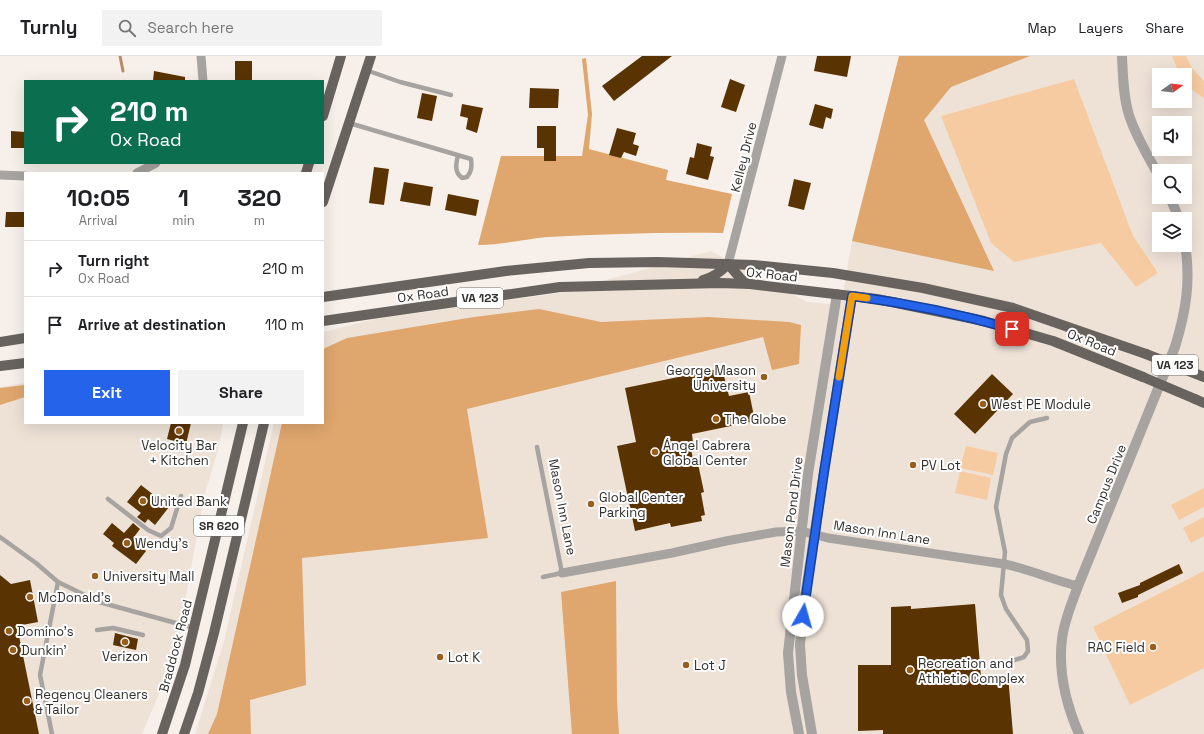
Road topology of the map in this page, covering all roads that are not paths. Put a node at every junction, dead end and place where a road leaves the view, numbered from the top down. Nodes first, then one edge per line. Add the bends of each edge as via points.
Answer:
1 (201, 56) edge
2 (341, 56) edge
3 (371, 56) edge
4 (782, 56) edge
5 (1122, 56) edge
6 (366, 70) junction
7 (203, 80) edge
8 (451, 95) dead end
9 (324, 113) edge
10 (349, 122) junction
11 (458, 155) junction
12 (154, 164) edge
13 (1152, 164) edge
14 (139, 172) edge
15 (0, 175) edge
16 (24, 176) edge
17 (324, 199) edge
18 (1186, 252) edge
19 (728, 264) junction
20 (683, 284) junction
21 (750, 284) junction
22 (837, 294) junction
23 (852, 296) junction
24 (324, 297) edge
25 (324, 321) edge
26 (24, 338) edge
27 (0, 342) edge
28 (24, 363) edge
29 (0, 366) edge
30 (1204, 376) edge
31 (1199, 401) edge
32 (1047, 418) dead end
33 (243, 424) edge
34 (264, 424) edge
35 (537, 447) dead end
36 (181, 496) dead end
37 (108, 499) dead end
38 (801, 531) junction
39 (814, 535) junction
40 (0, 537) edge
41 (1004, 564) junction
42 (562, 573) junction
43 (543, 577) dead end
44 (58, 582) junction
45 (1078, 586) junction
46 (194, 628) junction
47 (97, 630) dead end
48 (143, 635) dead end
49 (999, 665) dead end
50 (52, 734) edge
51 (162, 734) edge
52 (184, 734) edge
53 (799, 734) edge
54 (812, 734) edge
55 (1079, 734) edge

1 - 7 street
2 - 9 main road
3 - 6 main road
4 - 19 street, Kelley Drive
5 - 13 street via 1128,114
6 - 8 lane
6 - 10 main road
10 - 11 lane
10 - 17 main road
11 - 11 lane via 471,159 471,172 467,177 458,176
12 - 14 street
15 - 16 street
18 - 45 street, Campus Drive via 1188,285 1178,339
19 - 20 main road via 719,274 710,278
19 - 21 main road via 741,279
19 - 24 main road, Ox Road / VA 123 via 589,263 506,271
19 - 30 main road, Ox Road / VA 123, bridge via 833,273 923,288 1013,308
20 - 21 main road, Ox Road / VA 123
20 - 25 main road, Ox Road / VA 123 via 560,287
21 - 22 main road, Ox Road / VA 123
22 - 23 main road, Ox Road / VA 123
22 - 38 street, Mason Pond Drive
23 - 31 main road, Ox Road / VA 123, bridge via 984,321 1054,341
23 - 39 street, Mason Pond Drive
26 - 27 main road
28 - 29 main road
32 - 41 lane via 1030,422 1012,438 1006,454 996,507 1005,552
33 - 46 main road, Braddock Road / SR 620
34 - 52 main road, SR 620 via 214,633
35 - 42 lane, Mason Inn Lane
36 - 37 lane via 171,528 161,536 148,530
38 - 39 street, Mason Inn Lane
38 - 42 street, Mason Inn Lane via 762,534
38 - 53 street, Mason Pond Drive via 788,653
39 - 41 street, Mason Inn Lane
39 - 54 street, Mason Pond Drive via 800,645 802,675
40 - 44 lane
41 - 45 street, Mason Inn Lane
41 - 49 lane via 1001,594 1006,609 1027,640 1028,651 1024,657
42 - 43 lane, Mason Inn Lane
44 - 46 lane via 99,602
44 - 50 lane via 40,675
45 - 55 street, Campus Drive via 1066,619 1062,639 1062,665 1064,690
46 - 51 main road, Braddock Road / SR 620 via 185,665
47 - 48 lane via 113,628

